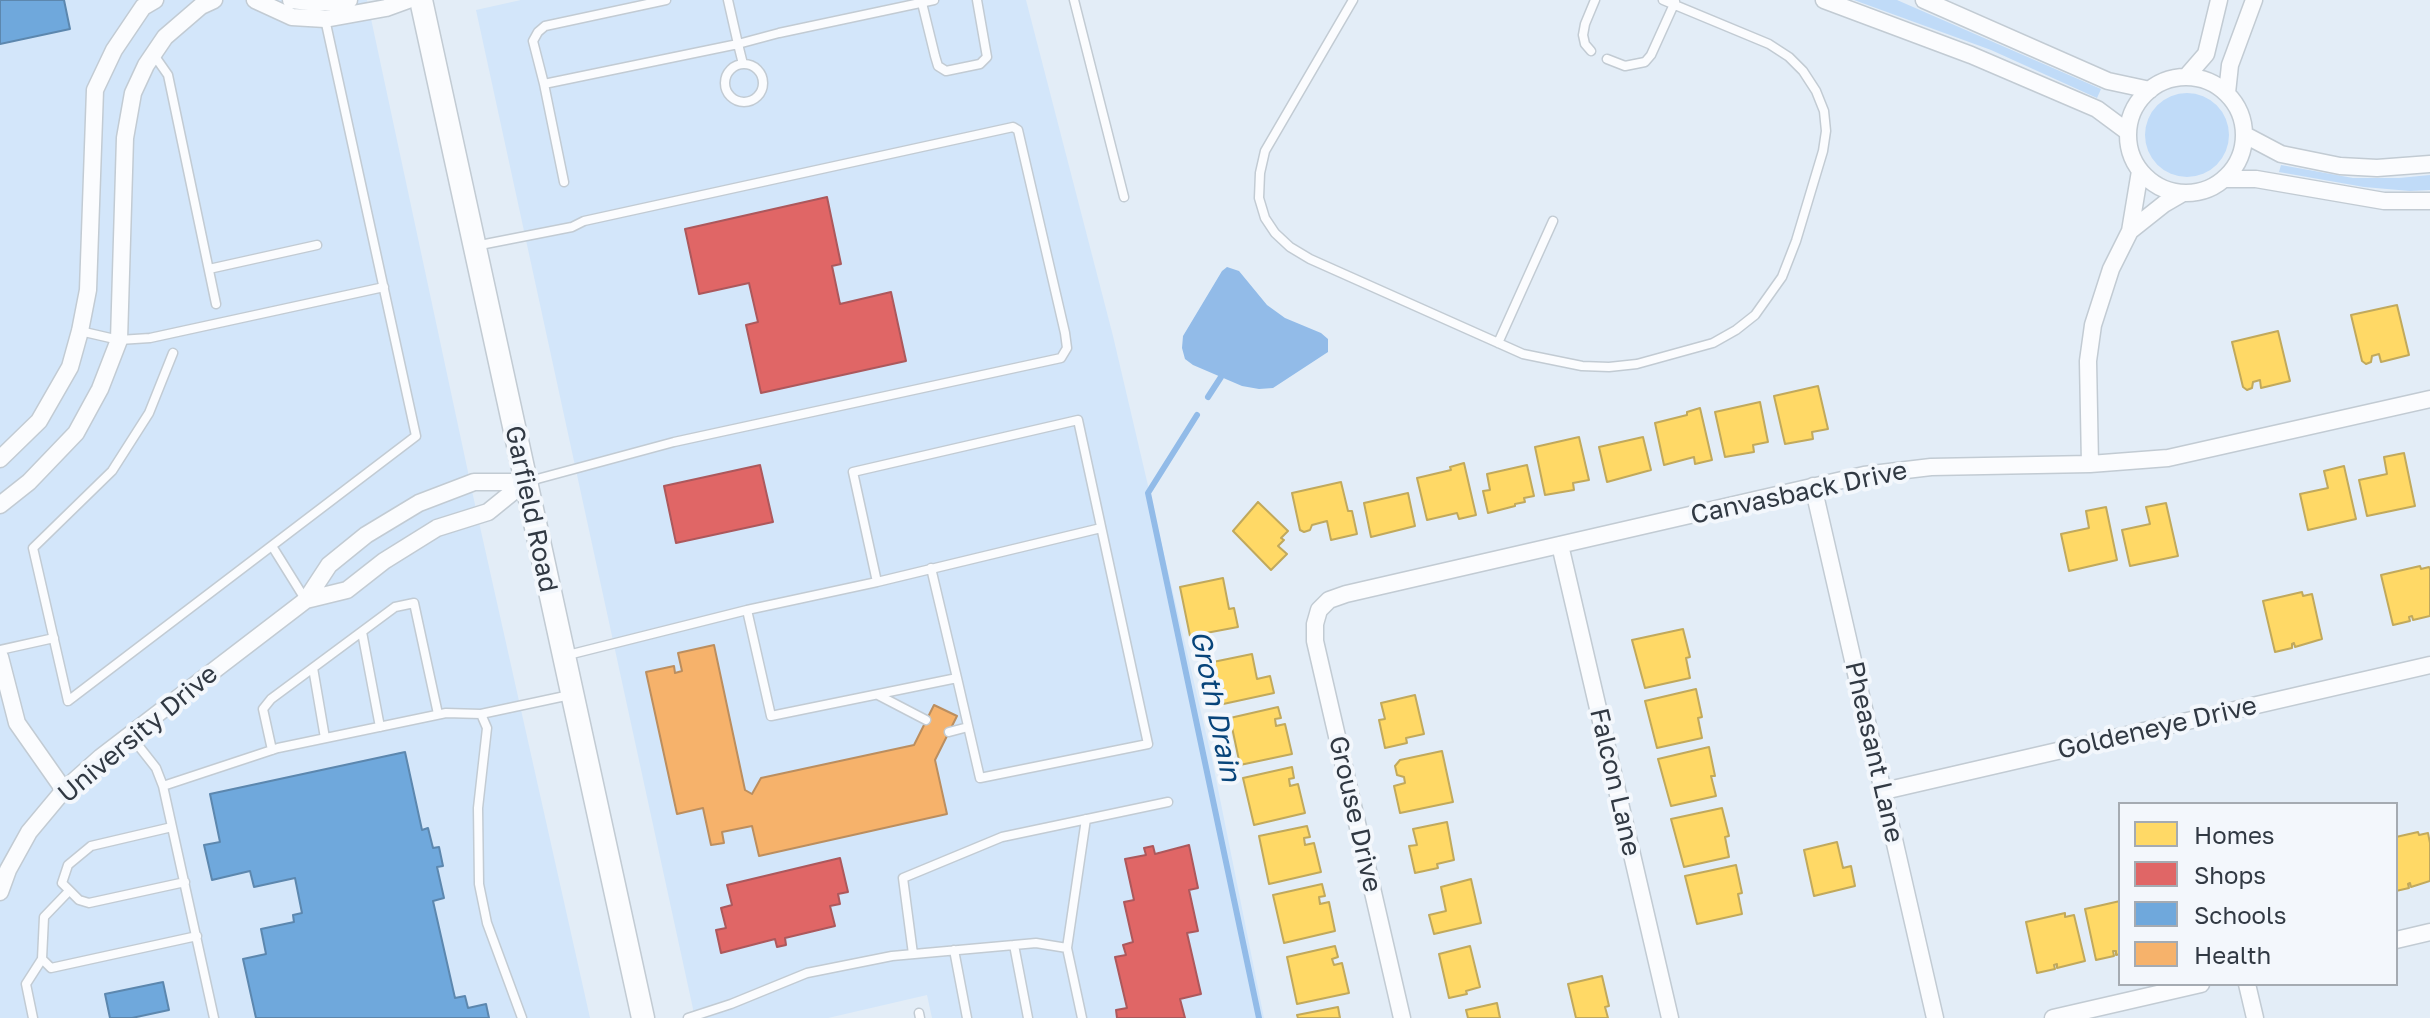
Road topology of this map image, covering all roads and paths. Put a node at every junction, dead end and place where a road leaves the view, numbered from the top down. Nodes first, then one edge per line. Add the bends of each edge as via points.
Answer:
1 (155, 0) edge
2 (214, 0) edge
3 (255, 0) edge
4 (291, 0) edge
5 (349, 0) edge
6 (408, 0) edge
7 (421, 0) edge
8 (666, 0) edge
9 (728, 0) edge
10 (934, 0) edge
11 (977, 0) edge
12 (1074, 0) edge
13 (1353, 0) edge
14 (1595, 0) edge
15 (1663, 0) edge
16 (1824, 0) edge
17 (1924, 0) edge
18 (2219, 0) edge
19 (2254, 0) edge
20 (1675, 2) edge
21 (922, 3) junction
22 (325, 19) junction
23 (738, 44) junction
24 (1591, 51) dead end
25 (153, 54) junction
26 (1607, 59) dead end
27 (743, 64) junction
28 (2186, 77) junction
29 (544, 84) junction
30 (2150, 90) junction
31 (2227, 93) junction
32 (2128, 132) junction
33 (2245, 135) junction
34 (2430, 164) edge
35 (2140, 171) junction
36 (2225, 179) junction
37 (564, 182) dead end
38 (2183, 193) junction
39 (1124, 197) dead end
40 (2430, 201) edge
41 (1553, 221) dead end
42 (2130, 231) junction
43 (317, 245) dead end
44 (474, 246) junction
45 (209, 269) junction
46 (384, 287) junction
47 (216, 304) dead end
48 (80, 331) junction
49 (119, 340) junction
50 (1498, 343) junction
51 (173, 353) dead end
52 (2430, 399) edge
53 (0, 459) edge
54 (2090, 464) junction
55 (525, 482) junction
56 (1813, 486) junction
57 (0, 505) edge
58 (1101, 528) junction
59 (1560, 545) junction
60 (272, 546) junction
61 (931, 568) junction
62 (877, 582) junction
63 (306, 600) junction
64 (747, 610) junction
65 (1319, 610) joint
66 (362, 632) junction
67 (54, 638) junction
68 (0, 650) edge
69 (563, 656) junction
70 (0, 657) edge
71 (2430, 665) edge
72 (313, 668) junction
73 (957, 678) junction
74 (572, 694) junction
75 (878, 695) junction
76 (438, 714) junction
77 (481, 714) junction
78 (926, 720) dead end
79 (380, 727) junction
80 (968, 727) junction
81 (949, 732) dead end
82 (130, 735) junction
83 (325, 738) junction
84 (272, 750) junction
85 (163, 786) junction
86 (64, 790) junction
87 (1884, 791) junction
88 (1168, 802) dead end
89 (1086, 819) junction
90 (172, 827) junction
91 (185, 882) junction
92 (69, 891) junction
93 (0, 892) edge
94 (2430, 932) edge
95 (197, 936) junction
96 (2398, 940) edge
97 (1014, 945) junction
98 (1067, 948) junction
99 (954, 950) junction
100 (913, 954) junction
101 (42, 959) junction
102 (2192, 986) edge
103 (2247, 986) edge
104 (33, 1018) edge
105 (214, 1018) edge
106 (522, 1018) edge
107 (643, 1018) edge
108 (688, 1018) edge
109 (967, 1018) edge
110 (1028, 1018) edge
111 (1082, 1018) edge
112 (1402, 1018) edge
113 (1670, 1018) edge
114 (1935, 1018) edge
115 (2053, 1018) edge
116 (2255, 1018) edge

1 - 48 street via 143,7 114,50 95,90 88,290
2 - 25 street via 165,37
3 - 22 street via 292,17
4 - 5 street
6 - 22 street
7 - 44 main road, Garfield Road
8 - 29 lane via 545,26 533,41
9 - 23 lane
10 - 21 lane
11 - 21 lane via 987,57 980,64 946,71 938,66
12 - 39 lane
13 - 50 lane via 1265,151 1259,198 1265,218 1290,247 1310,259
14 - 24 lane via 1583,35
15 - 20 lane
16 - 32 street via 2097,109
17 - 30 street via 2108,81
18 - 28 street via 2206,54
19 - 31 street via 2230,65
20 - 26 lane via 1645,62 1625,66
20 - 50 lane via 1789,57 1816,91 1824,111 1823,151 1782,277 1755,315 1736,330 1713,343 1637,364 1582,366 1523,354
21 - 23 lane
22 - 46 lane
23 - 27 lane
23 - 29 lane
25 - 45 lane via 168,75
25 - 49 street via 133,93 125,138
27 - 27 lane via 729,70 725,82 728,93 744,102 761,94 764,81 758,69
28 - 30 street
28 - 31 street
29 - 37 lane
30 - 32 street via 2135,109
31 - 33 street via 2240,112
32 - 35 street
33 - 34 street via 2281,154 2340,166
33 - 36 street via 2236,166
35 - 38 street via 2159,187
35 - 42 street
36 - 38 street
36 - 40 street via 2256,179 2384,201
38 - 42 street
41 - 50 lane
42 - 54 street via 2093,325 2088,361
43 - 45 lane
44 - 55 main road, Garfield Road
44 - 55 lane via 1013,127 1018,130 1065,333 1067,348 1061,358 674,442
45 - 47 lane
46 - 49 lane via 150,338
46 - 60 lane via 416,436
48 - 49 lane
48 - 53 street via 70,367 39,421
49 - 57 street via 76,433
51 - 67 lane via 149,413 112,471 33,548
52 - 54 street, Canvasback Drive via 2203,452
54 - 56 street, Canvasback Drive via 1931,467
55 - 63 street, University Drive via 488,512 437,528 347,590
55 - 63 street, University Drive via 474,482 419,503 329,565
55 - 69 main road, Garfield Road
56 - 59 street, Canvasback Drive
56 - 87 street, Pheasant Lane
58 - 61 lane
58 - 62 lane via 1078,420 853,472
58 - 80 lane via 1148,744 980,778
59 - 65 street, Canvasback Drive via 1346,594
59 - 113 street, Falcon Lane
60 - 63 lane
60 - 67 lane via 68,701
61 - 62 lane
61 - 73 lane
62 - 64 lane
63 - 82 street, University Drive
64 - 69 lane
64 - 75 lane via 771,716
65 - 112 street, Grouse Drive via 1315,641
66 - 72 lane
66 - 76 lane via 395,607 414,603
66 - 79 lane
67 - 68 lane
69 - 74 main road, Garfield Road
70 - 86 street via 17,723
71 - 87 street, Goldeneye Drive
72 - 83 lane
72 - 84 lane via 263,709
73 - 75 lane
73 - 80 lane
74 - 77 lane
74 - 107 main road, Garfield Road
75 - 78 lane
76 - 77 lane
76 - 79 lane
77 - 106 lane via 487,728 478,808 479,884 487,923
79 - 83 lane
80 - 81 lane
82 - 85 lane
82 - 86 street, University Drive
83 - 84 lane
84 - 85 lane
85 - 90 lane
86 - 93 street, University Drive via 29,832
87 - 114 street, Pheasant Lane
88 - 89 lane
89 - 98 lane
89 - 100 lane via 1002,837 903,878
90 - 91 lane
90 - 92 lane via 91,846 68,865 62,883
91 - 92 lane via 89,903
91 - 95 lane
92 - 101 lane via 44,917
94 - 96 street
95 - 101 lane via 51,968
95 - 105 lane
97 - 98 lane
97 - 99 lane
97 - 110 lane
98 - 111 lane
99 - 100 lane
99 - 109 lane
100 - 108 lane via 807,973
101 - 104 lane via 26,984
102 - 115 street
103 - 116 street

